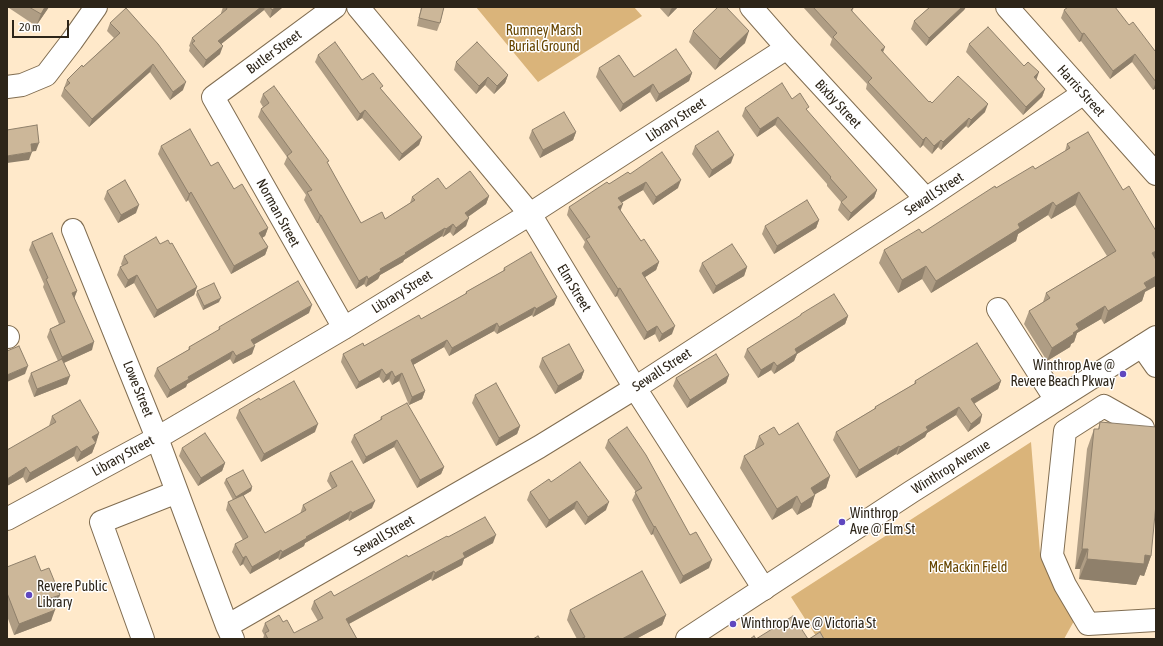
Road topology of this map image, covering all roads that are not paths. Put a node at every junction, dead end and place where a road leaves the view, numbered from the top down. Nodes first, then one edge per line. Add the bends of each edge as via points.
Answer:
1 (96, 7) edge
2 (335, 7) edge
3 (358, 7) edge
4 (751, 7) edge
5 (1017, 10) edge
6 (787, 48) junction
7 (7, 87) edge
8 (1084, 93) junction
9 (213, 97) joint
10 (1156, 174) edge
11 (926, 199) junction
12 (530, 214) junction
13 (73, 230) dead end
14 (998, 309) dead end
15 (344, 328) junction
16 (1149, 341) edge
17 (1156, 366) edge
18 (1088, 380) junction
19 (635, 388) junction
20 (1062, 397) junction
21 (1104, 406) junction
22 (1083, 420) junction
23 (1143, 428) edge
24 (157, 438) junction
25 (177, 492) junction
26 (7, 519) edge
27 (764, 589) junction
28 (1156, 620) edge
29 (1084, 631) edge
30 (230, 633) edge
31 (143, 639) edge
32 (687, 639) edge

1 - 7 main road via 46,75 22,85
2 - 9 main road, Butler Street
3 - 12 main road, Elm Street
4 - 6 main road, Bixby Street
5 - 8 main road, Harris Street
6 - 11 main road, Bixby Street
6 - 12 main road, Library Street
8 - 10 main road, Harris Street
8 - 11 main road, Sewall Street
9 - 15 main road, Norman Street
11 - 19 main road, Sewall Street
12 - 15 main road, Library Street
12 - 19 main road, Elm Street
13 - 24 main road, Lowe Street
14 - 20 main road
15 - 24 main road, Library Street
16 - 17 main road
16 - 18 main road, Winthrop Avenue
18 - 20 main road, Winthrop Avenue
18 - 21 main road
19 - 27 main road, Elm Street
19 - 30 main road, Sewall Street
20 - 22 main road
20 - 27 main road, Winthrop Avenue
21 - 22 main road
21 - 23 main road
22 - 29 main road via 1065,431 1052,555
24 - 25 main road, Lowe Street
24 - 26 main road, Library Street
25 - 30 main road, Lowe Street
25 - 31 main road via 101,522
27 - 32 main road, Winthrop Avenue
28 - 29 main road

